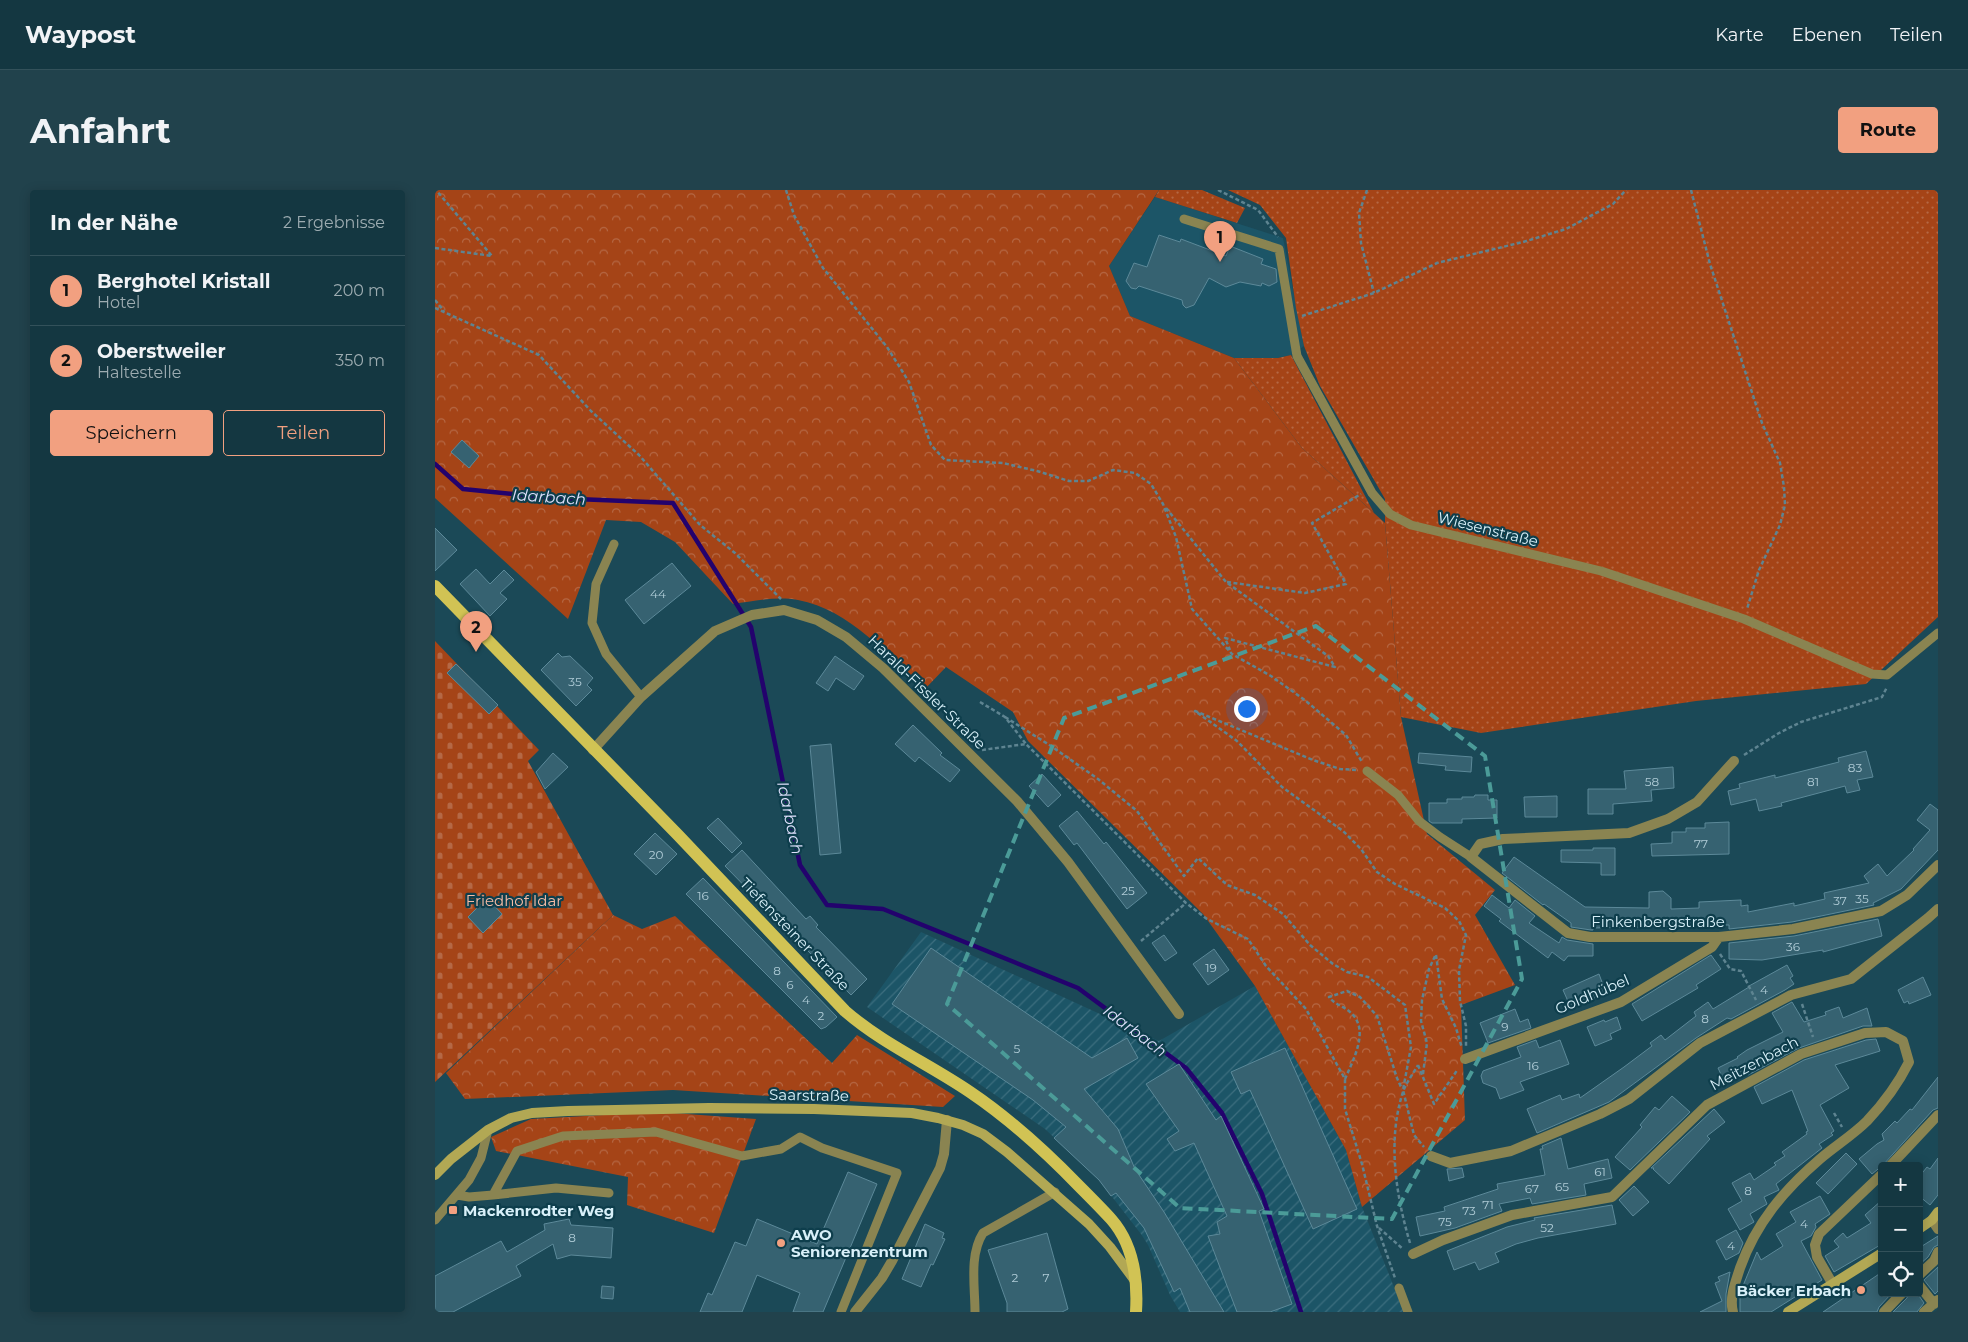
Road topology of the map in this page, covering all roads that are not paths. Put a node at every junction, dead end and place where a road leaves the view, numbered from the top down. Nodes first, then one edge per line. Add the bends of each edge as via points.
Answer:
1 (1184, 219) dead end
2 (614, 544) dead end
3 (435, 586) edge
4 (1938, 633) edge
5 (641, 697) junction
6 (593, 750) junction
7 (1734, 761) road end
8 (1367, 770) road end
9 (1471, 856) junction
10 (1938, 865) edge
11 (1938, 909) edge
12 (1716, 941) junction
13 (1179, 1014) dead end
14 (1465, 1059) road end
15 (1938, 1115) edge
16 (947, 1120) junction
17 (488, 1130) junction
18 (1431, 1156) road end
19 (1893, 1162) edge
20 (435, 1175) edge
21 (1878, 1178) edge
22 (1055, 1192) junction
23 (609, 1193) dead end
24 (457, 1195) junction
25 (493, 1195) junction
26 (435, 1220) edge
27 (1936, 1220) edge
28 (1923, 1227) edge
29 (1938, 1252) edge
30 (1413, 1254) road end
31 (1878, 1255) edge
32 (1923, 1271) edge
33 (1137, 1283) junction
34 (1832, 1283) junction
35 (1399, 1288) road end
36 (1923, 1289) edge
37 (1898, 1297) edge
38 (1936, 1302) edge
39 (841, 1312) edge
40 (855, 1312) edge
41 (975, 1312) edge
42 (1136, 1312) edge
43 (1408, 1312) edge
44 (1733, 1312) edge
45 (1787, 1312) edge
46 (1884, 1312) edge
47 (1924, 1312) edge

1 - 4 lane, Wiesenstraße via 1279,249 1297,356 1370,489 1390,514 1411,525 1601,570 1744,619 1872,674 1887,675
2 - 5 lane via 596,584 592,623 606,654
3 - 6 main road, Tiefensteiner Straße
5 - 6 street, Harald-Fissler-Straße
5 - 13 street, Harald-Fissler-Straße via 715,631 752,615 784,610 817,620 883,668 1017,801 1068,862
6 - 33 main road, Tiefensteiner Straße via 853,1018 969,1091 1062,1168 1122,1233
7 - 9 street via 1697,802 1668,819 1629,833 1503,839 1481,844
8 - 9 lane via 1398,795 1419,821
9 - 12 street, Finkenbergstraße via 1568,932 1590,937
10 - 12 street, Finkenbergstraße via 1907,895 1881,911 1793,930
11 - 18 street via 1851,979 1798,993 1700,1043 1629,1098 1600,1114 1511,1151 1450,1163
12 - 14 street, Goldhübel via 1621,1002
15 - 19 street
16 - 17 street, Saarstraße via 912,1113 657,1108 532,1113 511,1118
16 - 22 street, Saarstraße via 983,1134
16 - 40 street via 940,1168 882,1278
17 - 20 street, Saarstraße
17 - 24 lane via 481,1158
21 - 34 street via 1819,1234 1815,1245 1817,1257
22 - 33 street, Saarstraße via 1099,1234
22 - 41 lane via 983,1233 975,1253
23 - 25 lane via 556,1188
24 - 25 lane
24 - 26 lane
25 - 39 lane via 517,1151 563,1136 656,1132 742,1156 781,1149 800,1137 822,1148 897,1173
27 - 28 street
29 - 32 street
30 - 44 street, Meitzenbach via 1512,1215 1612,1196 1707,1105 1801,1054 1865,1033 1885,1032 1903,1041 1909,1062 1898,1083 1866,1122 1789,1189 1748,1244 1734,1287
31 - 34 street
33 - 42 main road, Tiefensteiner Straße
34 - 45 street
35 - 43 lane
36 - 38 street
37 - 46 street
38 - 47 street

